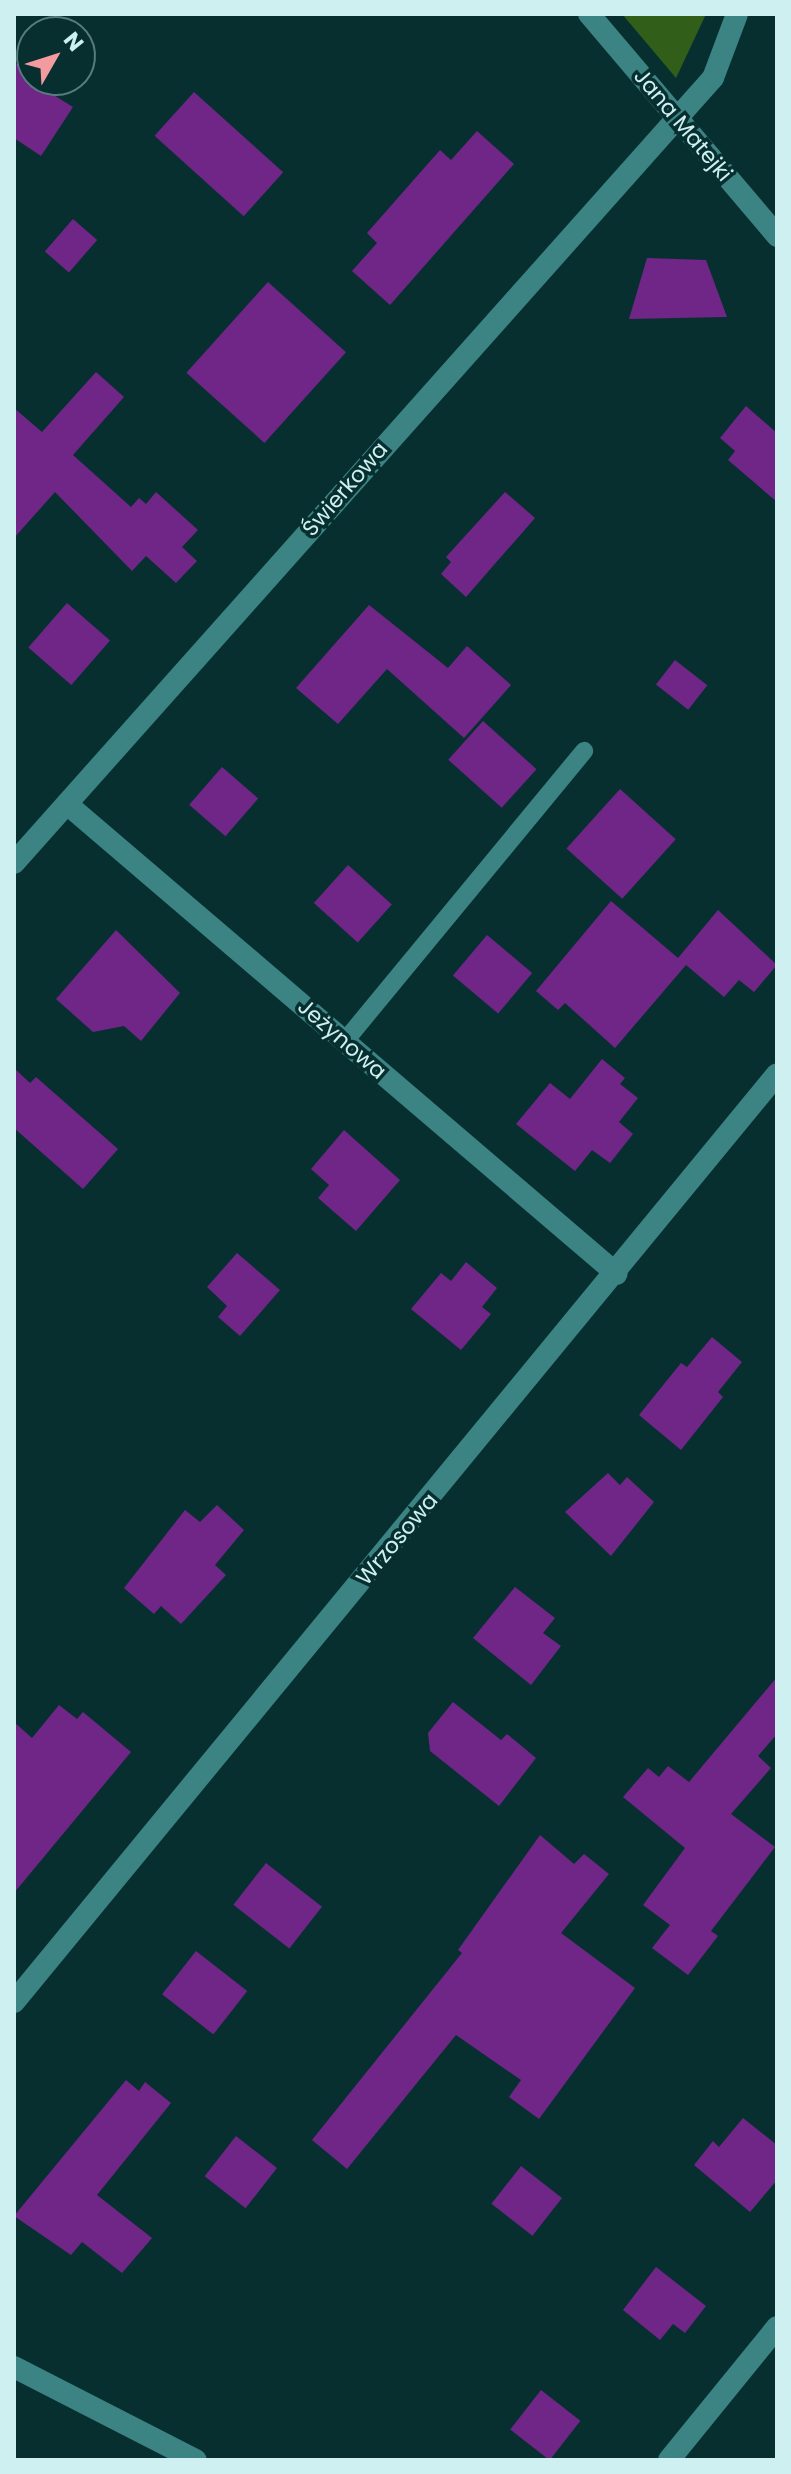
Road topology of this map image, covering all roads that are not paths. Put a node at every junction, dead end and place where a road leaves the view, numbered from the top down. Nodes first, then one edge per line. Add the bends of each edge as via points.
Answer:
1 (589, 14) edge
2 (737, 14) edge
3 (676, 115) junction
4 (777, 236) edge
5 (584, 751) dead end
6 (67, 804) junction
7 (14, 863) edge
8 (345, 1041) junction
9 (777, 1074) edge
10 (617, 1274) junction
11 (14, 2002) edge
12 (777, 2327) edge
13 (14, 2367) edge
14 (196, 2460) edge
15 (669, 2460) edge

1 - 3 street, Jana Matejki
2 - 3 street, Świerkowa via 713,78
3 - 4 street, Jana Matejki
3 - 6 street, Świerkowa
5 - 8 lane
6 - 7 street, Świerkowa
6 - 8 street, Jeżynowa
8 - 10 street, Jeżynowa
9 - 10 street, Wrzosowa
10 - 11 street, Wrzosowa
12 - 15 street
13 - 14 street

